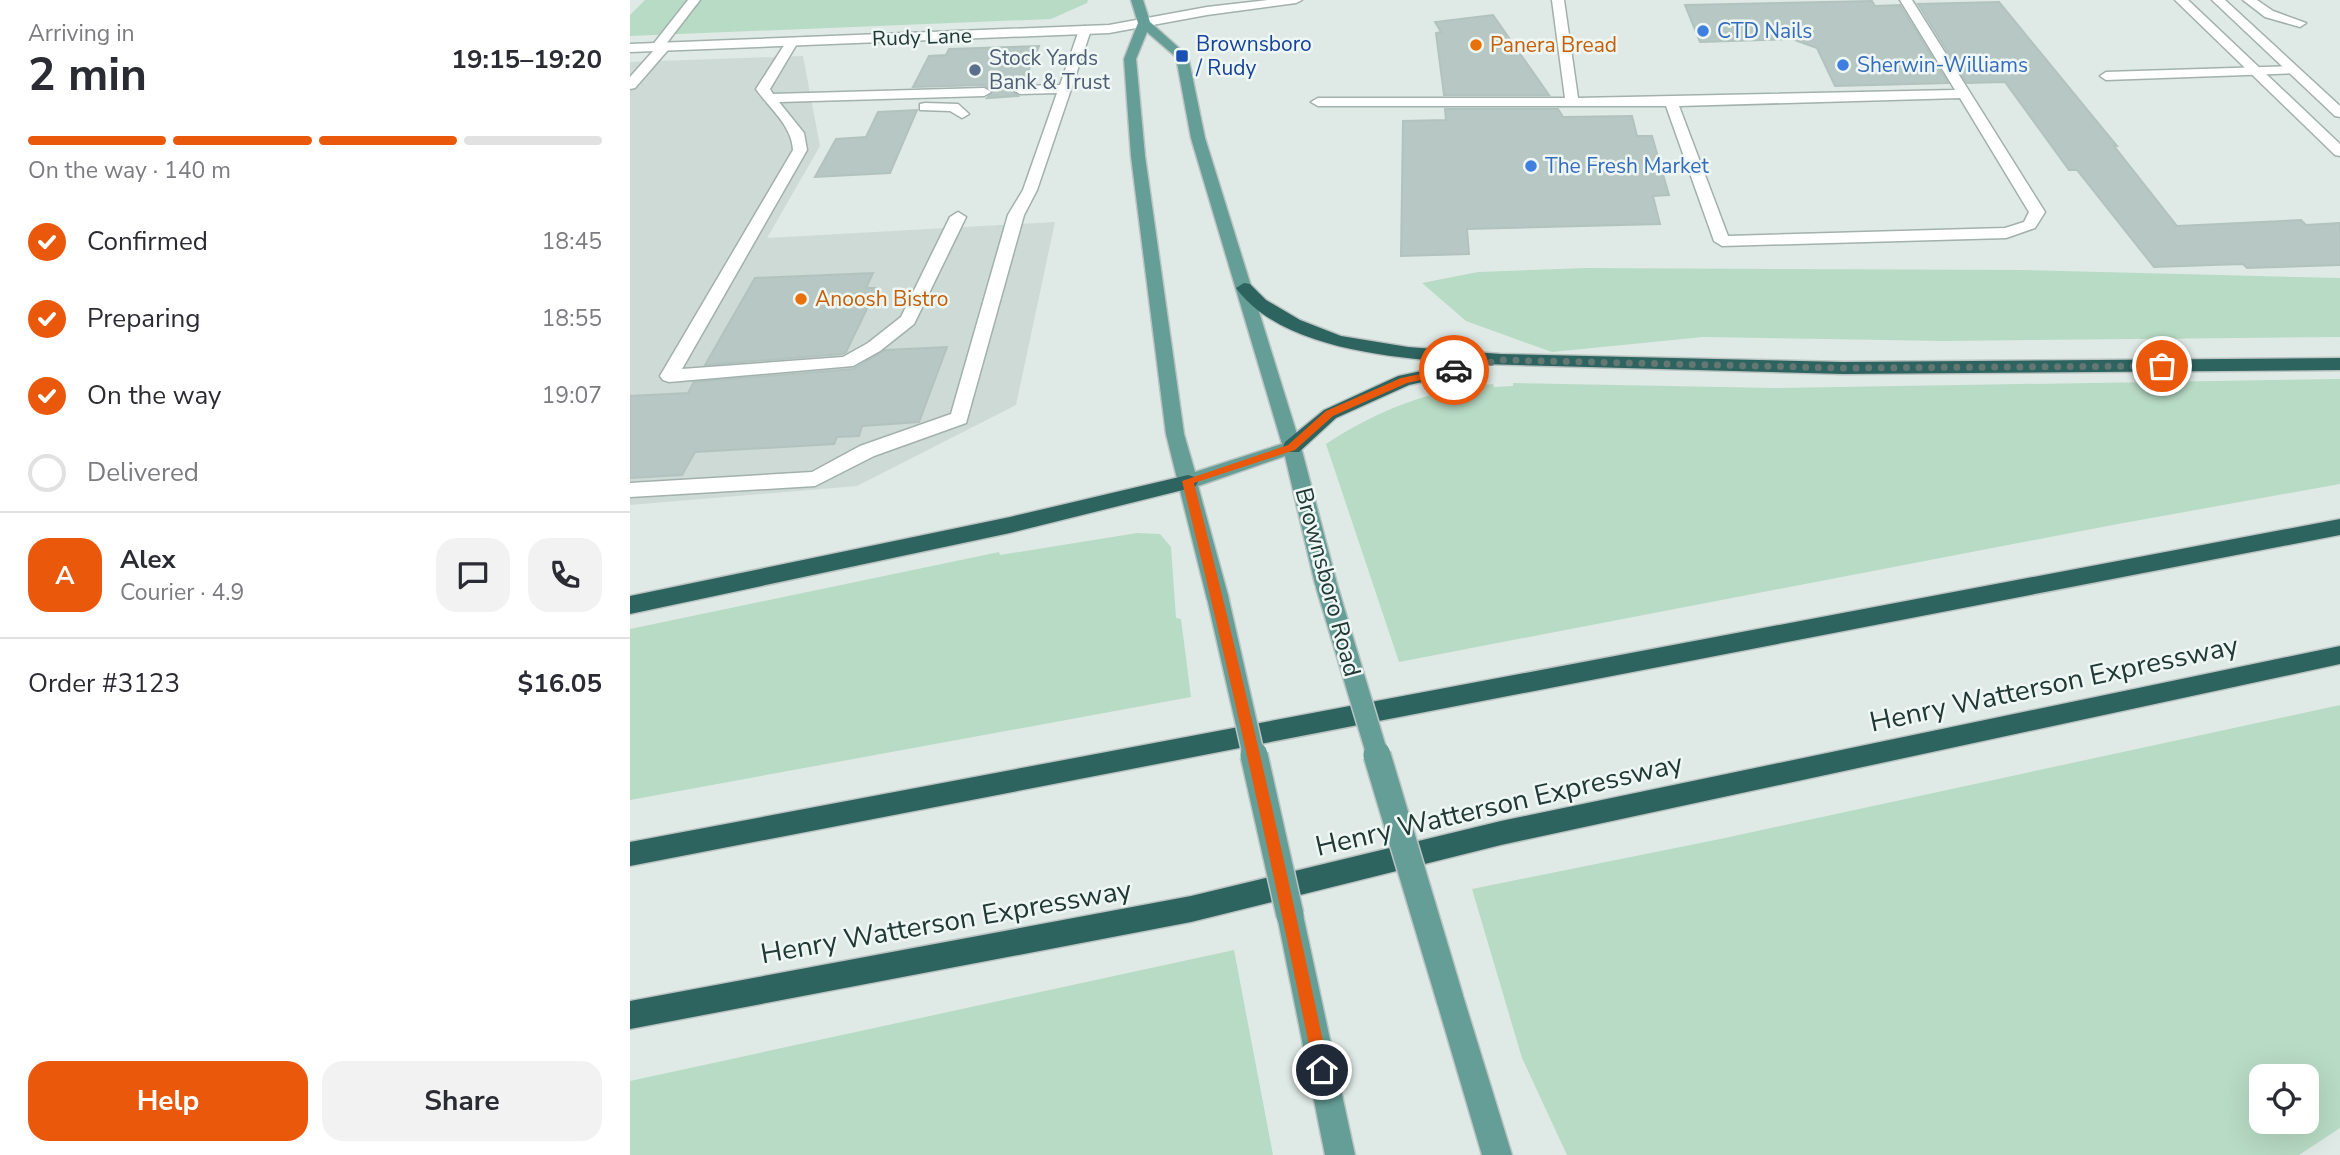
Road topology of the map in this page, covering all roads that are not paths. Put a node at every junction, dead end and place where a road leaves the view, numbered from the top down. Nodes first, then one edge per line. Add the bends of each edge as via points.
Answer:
1 (694, 0) edge
2 (1137, 0) edge
3 (1296, 0) edge
4 (1558, 0) edge
5 (1906, 0) edge
6 (2181, 0) edge
7 (2218, 0) edge
8 (2249, 0) edge
9 (1144, 23) junction
10 (2300, 23) dead end
11 (1085, 30) junction
12 (792, 41) junction
13 (660, 47) junction
14 (630, 48) edge
15 (2294, 70) junction
16 (2256, 71) junction
17 (2106, 76) dead end
18 (1068, 83) junction
19 (1023, 84) dead end
20 (630, 85) edge
21 (987, 85) dead end
22 (1964, 94) junction
23 (767, 98) junction
24 (1572, 101) junction
25 (1318, 102) dead end
26 (1671, 102) junction
27 (795, 113) junction
28 (2340, 113) edge
29 (962, 114) dead end
30 (2340, 152) edge
31 (958, 217) dead end
32 (1244, 288) junction
33 (1501, 360) junction
34 (2340, 364) edge
35 (1292, 447) junction
36 (1188, 481) junction
37 (630, 490) edge
38 (2340, 527) edge
39 (630, 604) edge
40 (2340, 655) edge
41 (630, 854) edge
42 (630, 1015) edge
43 (1340, 1155) edge
44 (1497, 1155) edge

1 - 13 street
2 - 9 main road
3 - 9 street, Rudy Lane
4 - 24 street
5 - 22 street
6 - 16 street
7 - 15 street
8 - 10 street via 2269,14
9 - 11 street, Rudy Lane
9 - 32 main road, Brownsboro Road via 1182,56 1198,138
9 - 36 main road via 1130,59 1138,156 1175,434
11 - 12 street, Rudy Lane
11 - 18 street
12 - 13 street, Rudy Lane
12 - 23 street via 763,89
13 - 14 street, Rudy Lane
13 - 20 street
15 - 16 street
15 - 28 street
16 - 17 street
16 - 30 street
18 - 19 street
18 - 37 street via 1030,190 1016,215 959,418 867,451 815,479
21 - 23 street via 890,95
22 - 26 street
22 - 26 street via 2037,212 2030,225 2006,233 1722,241
23 - 27 street
24 - 25 street
24 - 26 street
27 - 29 street via 953,107
27 - 31 street via 800,150 669,376 847,362 908,320
32 - 33 highway via 1260,304 1294,324 1338,341 1408,353
32 - 35 main road, Brownsboro Road
33 - 34 highway via 1843,368
33 - 35 highway via 1404,380 1330,414
35 - 36 main road
35 - 44 main road, Brownsboro Road, bridge via 1326,584
36 - 39 highway via 1010,525
36 - 43 main road, bridge via 1290,915
38 - 41 highway
40 - 42 highway, Henry Watterson Expressway via 1501,833 1191,909

